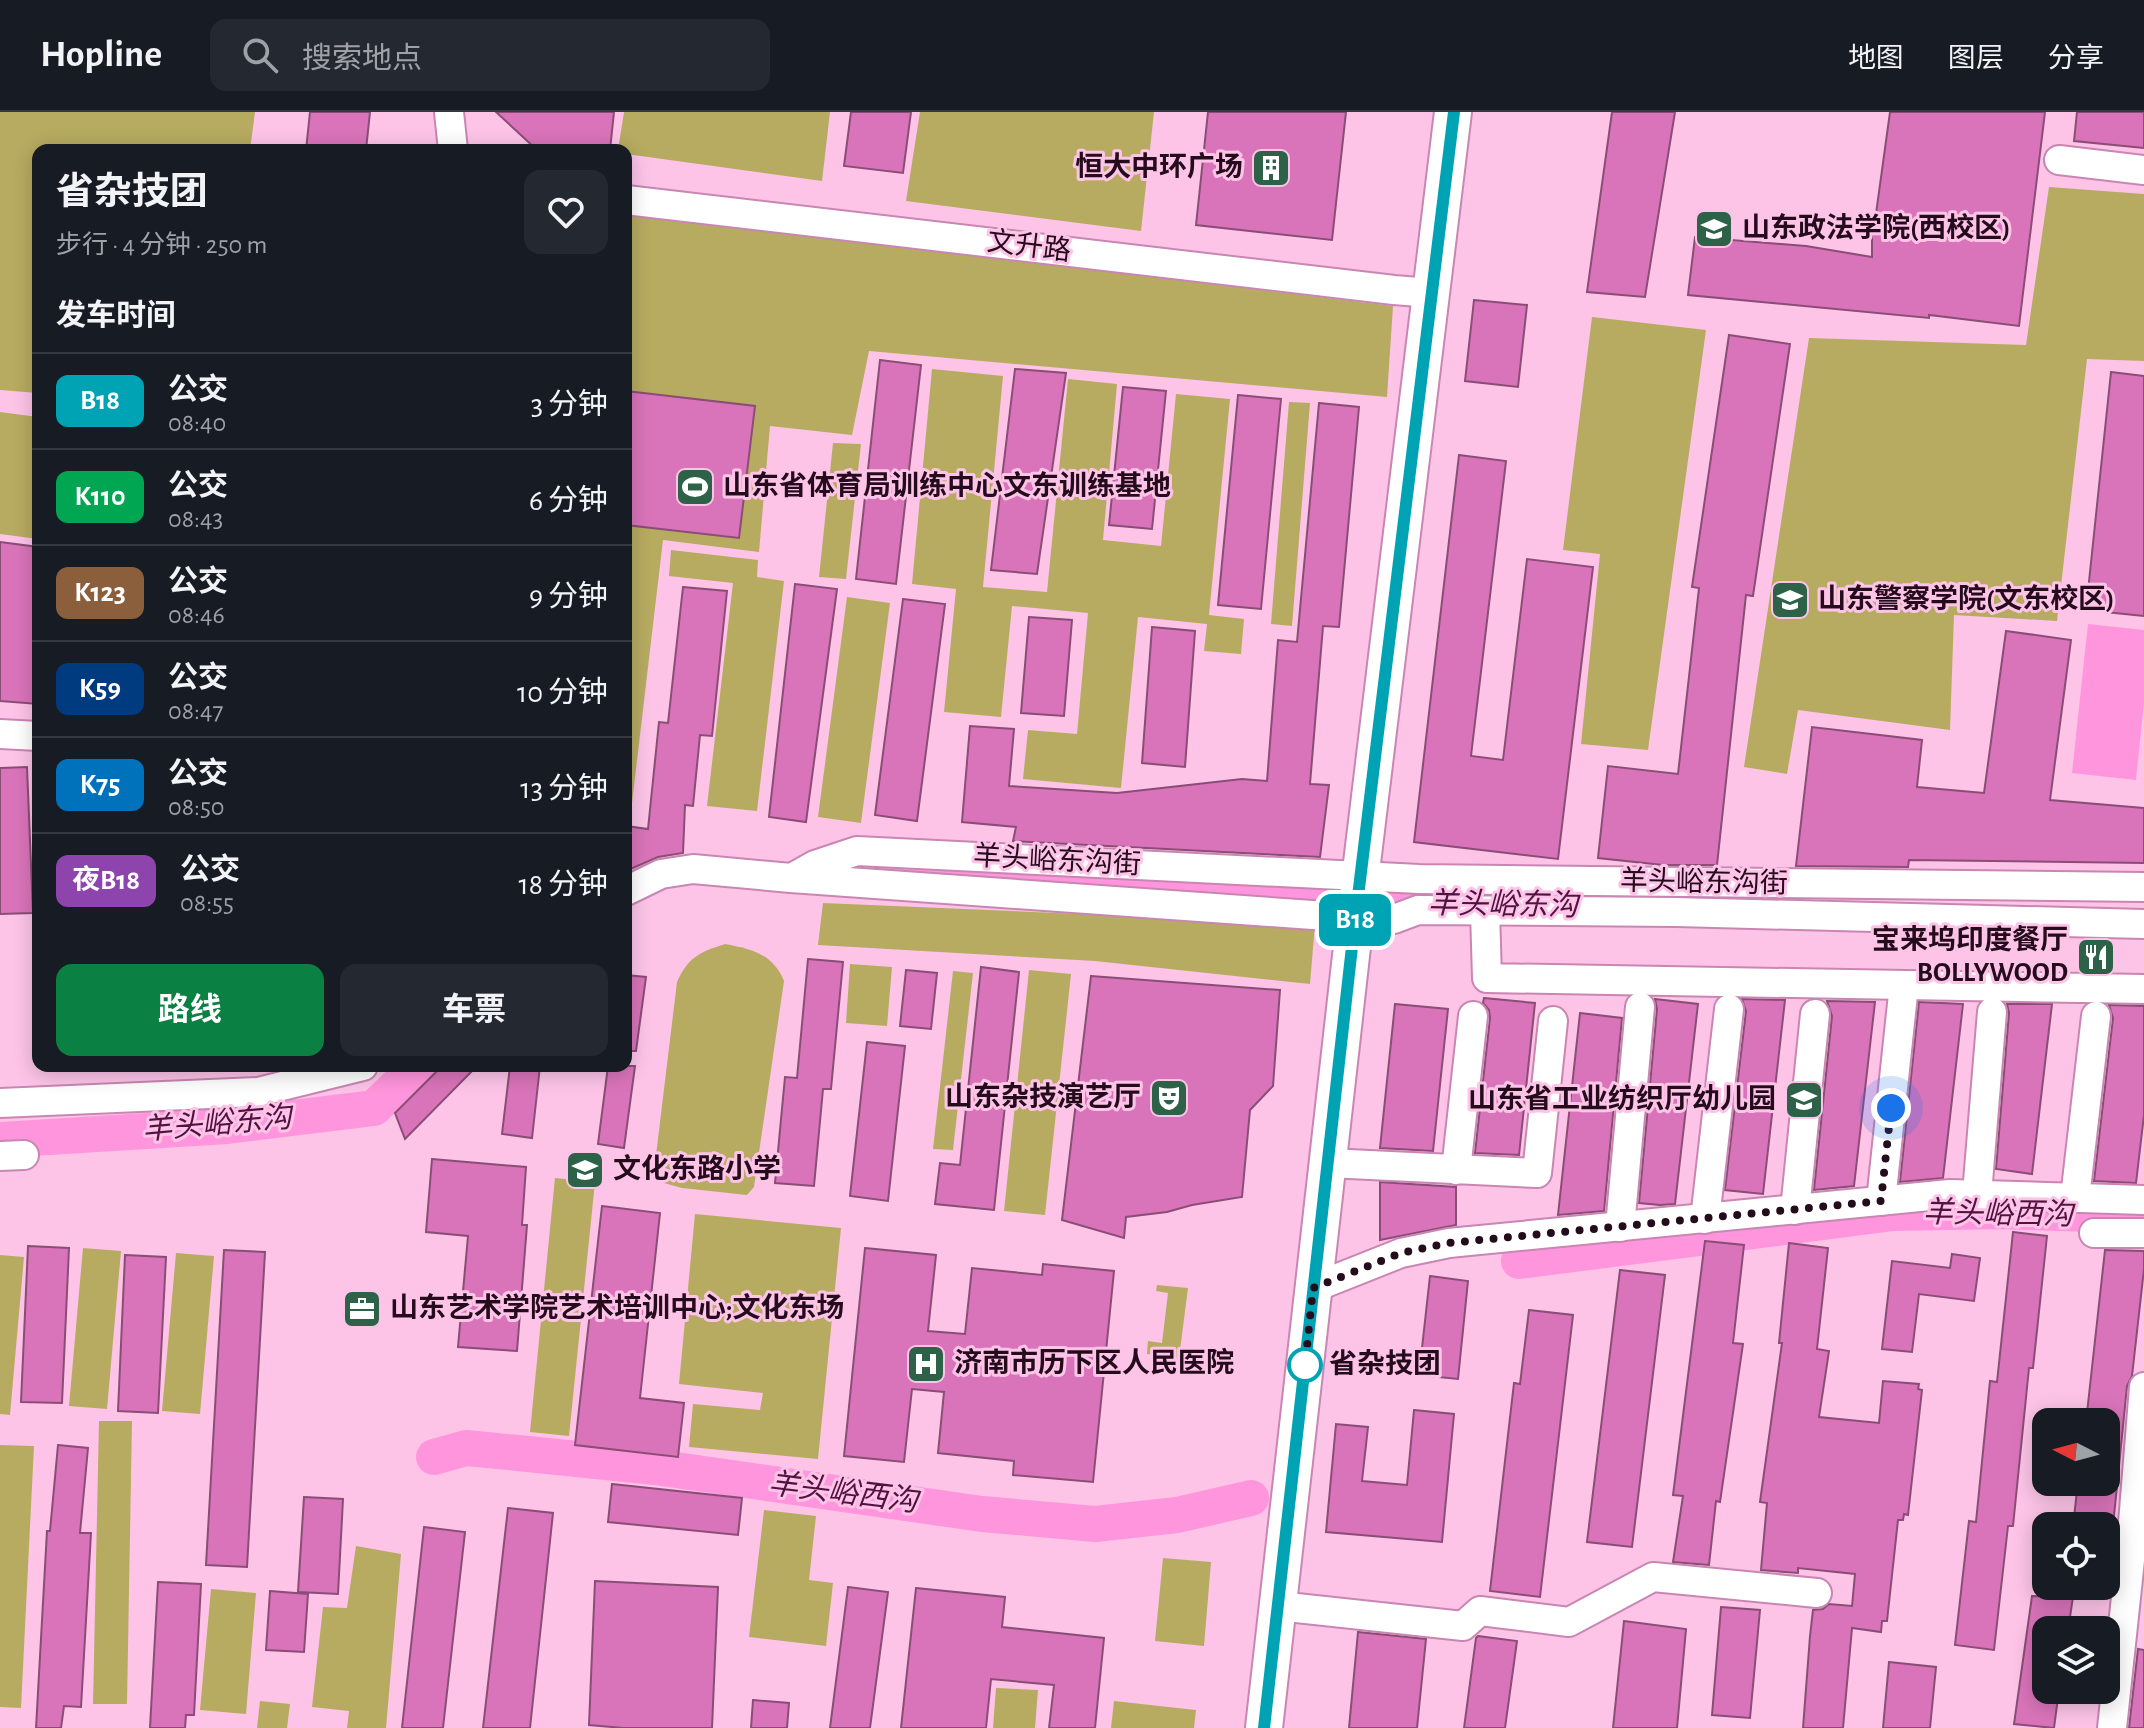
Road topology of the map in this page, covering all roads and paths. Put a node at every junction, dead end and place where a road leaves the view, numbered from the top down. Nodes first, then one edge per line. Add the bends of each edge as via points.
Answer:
1 (449, 112) edge
2 (1453, 112) edge
3 (452, 144) edge
4 (2059, 160) dead end
5 (2144, 170) edge
6 (632, 201) edge
7 (1431, 293) junction
8 (0, 734) edge
9 (32, 736) edge
10 (1360, 877) junction
11 (791, 878) junction
12 (2144, 887) edge
13 (632, 888) edge
14 (1485, 911) junction
15 (1355, 918) junction
16 (2144, 924) edge
17 (1904, 985) junction
18 (2144, 989) edge
19 (1640, 1007) dead end
20 (1729, 1009) dead end
21 (1992, 1012) dead end
22 (1815, 1014) dead end
23 (1473, 1016) dead end
24 (2096, 1016) dead end
25 (1553, 1021) dead end
26 (339, 1072) edge
27 (0, 1103) edge
28 (1328, 1163) junction
29 (1456, 1170) junction
30 (1977, 1194) junction
31 (2075, 1198) junction
32 (2144, 1200) edge
33 (1881, 1201) junction
34 (1795, 1210) junction
35 (1705, 1219) junction
36 (1620, 1227) junction
37 (2094, 1233) dead end
38 (2144, 1233) edge
39 (1313, 1288) junction
40 (2144, 1387) edge
41 (2137, 1561) edge
42 (1817, 1593) dead end
43 (1278, 1606) junction
44 (1264, 1728) edge
45 (2112, 1728) edge

1 - 3 street
2 - 7 main road
4 - 5 street
6 - 7 street, 文升路
7 - 10 main road
8 - 9 street
10 - 11 street, 羊头峪东沟街 via 857,851
10 - 12 street, 羊头峪东沟街
10 - 15 main road
11 - 13 street, 羊头峪东沟街 via 693,869 661,874
11 - 15 street, 羊头峪东沟街
14 - 15 street, 羊头峪东沟街 via 1418,910 1394,919
14 - 16 street, 羊头峪东沟街
14 - 17 street via 1487,978
15 - 28 main road
17 - 18 street
17 - 33 street
19 - 36 street
20 - 35 street
21 - 30 street
22 - 34 street
23 - 29 street
24 - 31 street
25 - 29 street via 1537,1173
26 - 27 street via 258,1092
28 - 29 street
28 - 39 main road
30 - 31 street
30 - 33 street
31 - 32 street
33 - 34 street
34 - 35 street
35 - 36 street
36 - 39 street via 1449,1243 1401,1253
37 - 38 street
39 - 43 main road
40 - 41 street
41 - 45 street
42 - 43 street via 1653,1577 1569,1622 1480,1611 1463,1626
43 - 44 main road

